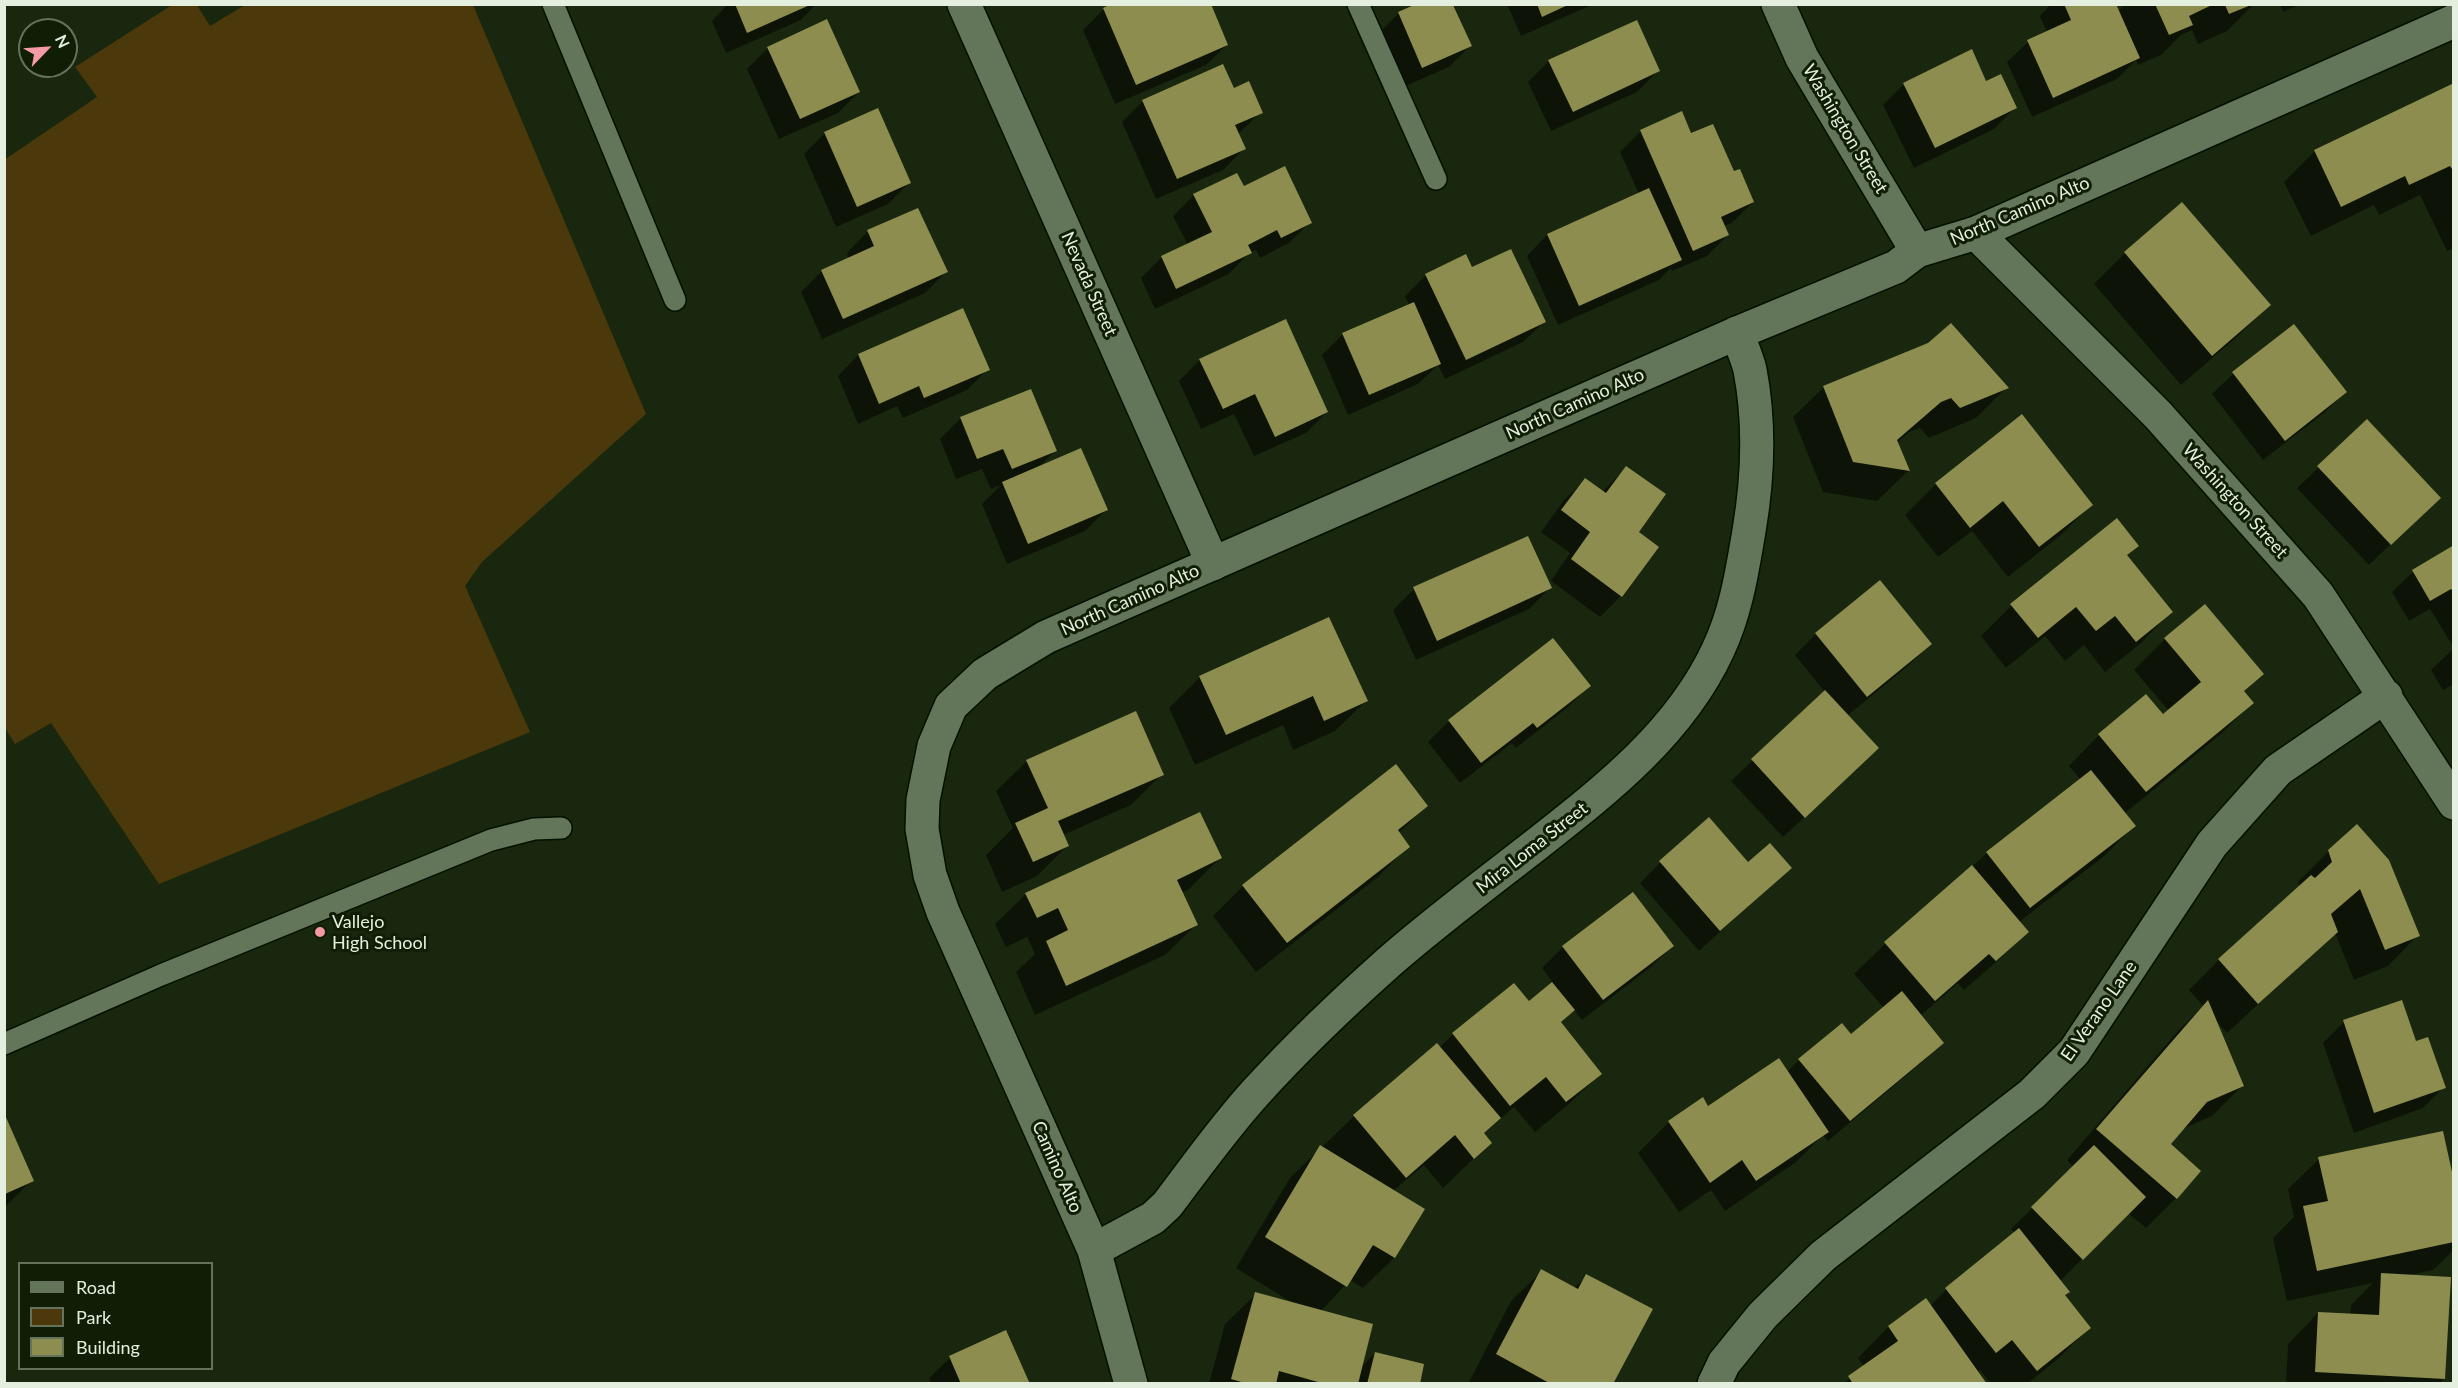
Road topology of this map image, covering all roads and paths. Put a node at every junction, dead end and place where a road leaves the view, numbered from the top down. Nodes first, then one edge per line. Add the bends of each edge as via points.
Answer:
1 (553, 4) edge
2 (964, 4) edge
3 (1358, 4) edge
4 (1778, 4) edge
5 (2454, 21) edge
6 (1436, 179) dead end
7 (1976, 233) junction
8 (1917, 251) junction
9 (675, 300) dead end
10 (1737, 333) junction
11 (1213, 564) junction
12 (2386, 696) junction
13 (2454, 802) edge
14 (561, 828) dead end
15 (962, 959) joint
16 (4, 1044) edge
17 (1094, 1250) junction
18 (1131, 1383) edge
19 (1714, 1383) edge

1 - 9 lane
2 - 11 street, Nevada Street
3 - 6 lane
4 - 8 street, Washington Street via 1802,58
5 - 7 street, North Camino Alto
7 - 8 street, North Camino Alto
7 - 12 street, Washington Street via 2158,415 2318,595
8 - 10 street, North Camino Alto via 1896,267
10 - 11 street, North Camino Alto
10 - 17 street, Mira Loma Street via 1749,367 1755,410 1753,508 1731,618 1700,683 1648,750 1610,787 1390,961 1342,1005 1255,1093 1167,1205 1153,1218
11 - 15 street, North Camino Alto via 1046,637 985,674 951,706 934,746 923,800 922,829 930,875
12 - 13 street, Washington Street
12 - 19 street, El Verano Lane via 2278,770 2212,844 2074,1052 2032,1094 1823,1256 1763,1315 1724,1363
14 - 16 lane via 491,840
15 - 17 street, Camino Alto
17 - 18 street, Camino Alto

